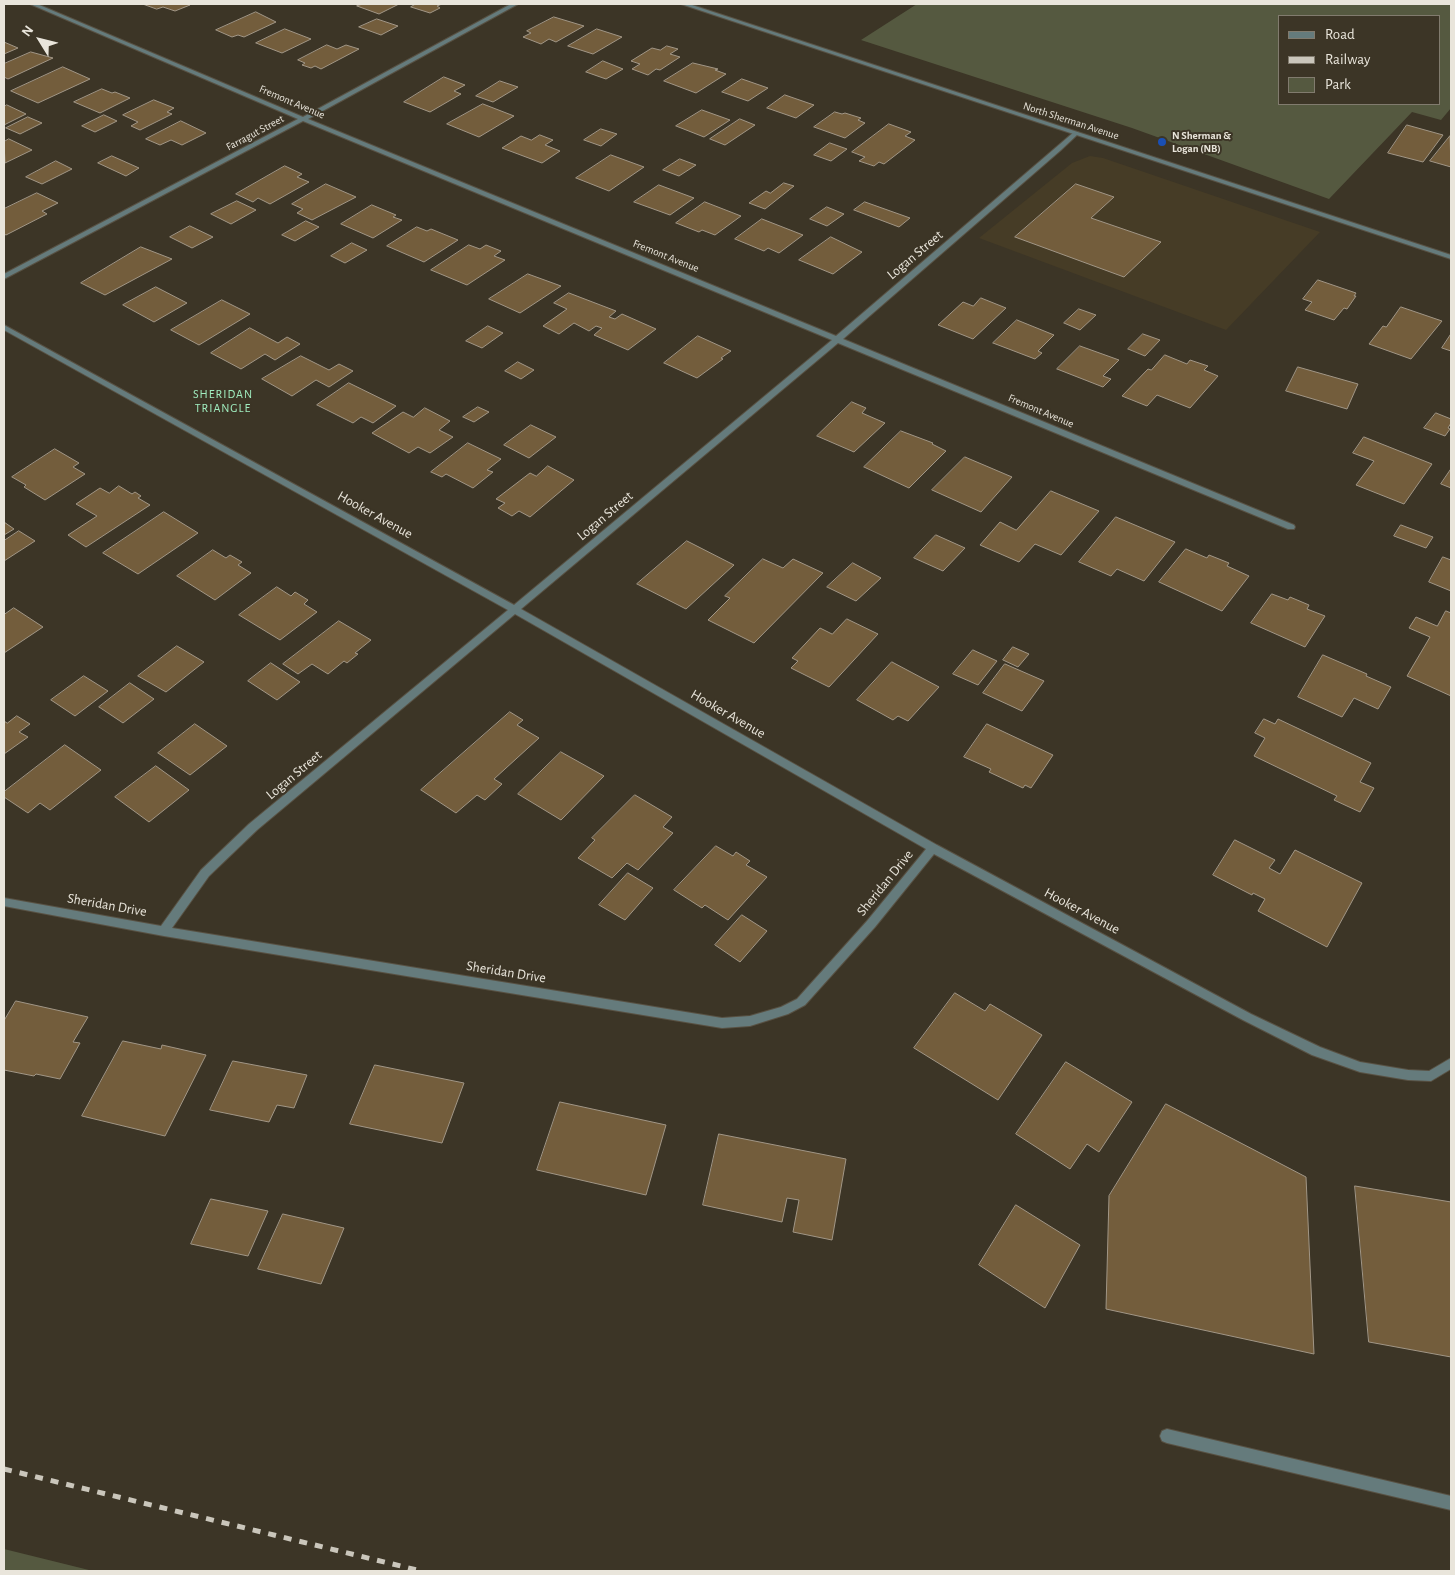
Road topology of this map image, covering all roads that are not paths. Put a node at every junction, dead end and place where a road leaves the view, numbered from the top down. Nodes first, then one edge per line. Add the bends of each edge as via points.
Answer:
1 (33, 4) edge
2 (515, 4) edge
3 (684, 4) edge
4 (303, 119) junction
5 (1076, 133) junction
6 (1451, 257) edge
7 (4, 277) edge
8 (4, 327) edge
9 (838, 339) junction
10 (1292, 527) dead end
11 (514, 609) junction
12 (933, 848) junction
13 (4, 902) edge
14 (164, 931) junction
15 (1451, 1063) edge
16 (1167, 1436) dead end
17 (1451, 1503) edge

1 - 4 street, Fremont Avenue
2 - 4 street, Farragut Street
3 - 5 street, North Sherman Avenue
4 - 7 street, Farragut Street
4 - 9 street, Fremont Avenue
5 - 6 street, North Sherman Avenue
5 - 9 street, Logan Street
8 - 11 street, Hooker Avenue
9 - 10 street, Fremont Avenue
9 - 11 street, Logan Street
11 - 12 street, Hooker Avenue
11 - 14 street, Logan Street via 253,827 205,873
12 - 14 street, Sheridan Drive via 801,1002 750,1021 722,1023
12 - 15 street, Hooker Avenue via 1246,1017 1316,1051 1360,1067 1408,1075 1431,1076
13 - 14 street, Sheridan Drive
16 - 17 street

